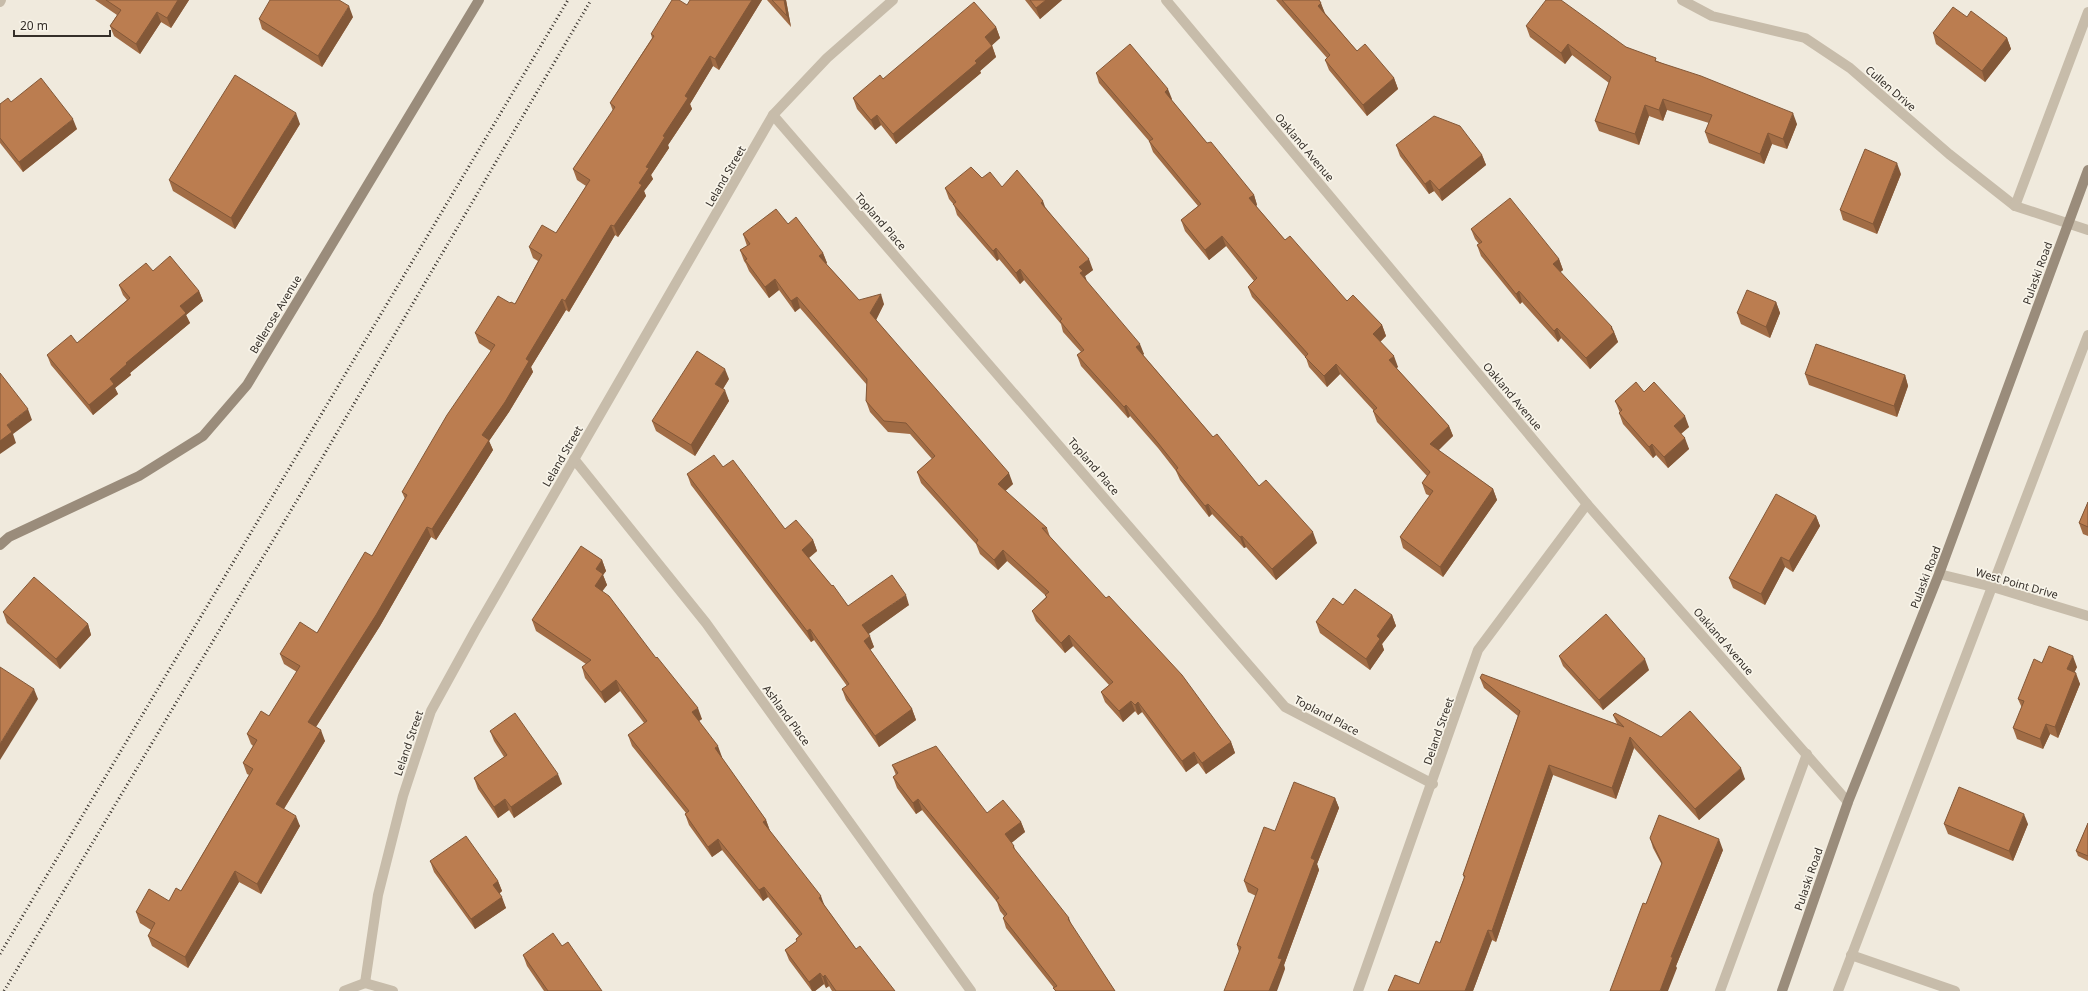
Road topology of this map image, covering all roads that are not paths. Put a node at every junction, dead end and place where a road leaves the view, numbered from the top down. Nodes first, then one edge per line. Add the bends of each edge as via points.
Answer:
1 (479, 0) edge
2 (893, 0) edge
3 (1166, 0) edge
4 (1682, 0) edge
5 (2088, 12) edge
6 (773, 115) junction
7 (2088, 170) edge
8 (2015, 206) junction
9 (2068, 224) junction
10 (2088, 230) edge
11 (2088, 335) edge
12 (574, 459) junction
13 (1587, 504) junction
14 (0, 545) edge
15 (1939, 574) junction
16 (1993, 587) junction
17 (2088, 616) edge
18 (1807, 754) junction
19 (1433, 784) junction
20 (1848, 802) junction
21 (1851, 955) junction
22 (366, 983) junction
23 (344, 991) edge
24 (394, 991) edge
25 (971, 991) edge
26 (1358, 991) edge
27 (1720, 991) edge
28 (1782, 991) edge
29 (1838, 991) edge
30 (1955, 991) edge

1 - 14 main road, Bellerose Avenue via 247,385 203,436 139,476 9,537
2 - 6 street, Leland Street via 827,58
3 - 13 street, Oakland Avenue
4 - 8 street, Cullen Drive via 1712,16 1805,38 1850,68 1949,154
5 - 8 street
6 - 12 street, Leland Street
6 - 19 street, Topland Place via 1286,707
7 - 9 main road, Pulaski Road
8 - 9 street, Cullen Drive
9 - 10 street, Cullen Drive
9 - 15 main road, Pulaski Road
11 - 16 street
12 - 22 street, Leland Street via 474,631 431,711 403,796 378,895
12 - 25 street, Ashland Place via 706,623
13 - 18 street, Oakland Avenue
13 - 19 street, Deland Street via 1478,650
15 - 16 street, West Point Drive
15 - 20 main road, Pulaski Road
16 - 17 street, West Point Drive
16 - 21 street
18 - 20 street, Oakland Avenue
18 - 27 street
19 - 26 street, Deland Street
20 - 28 main road, Pulaski Road
21 - 29 street
21 - 30 street
22 - 23 street
22 - 24 street

